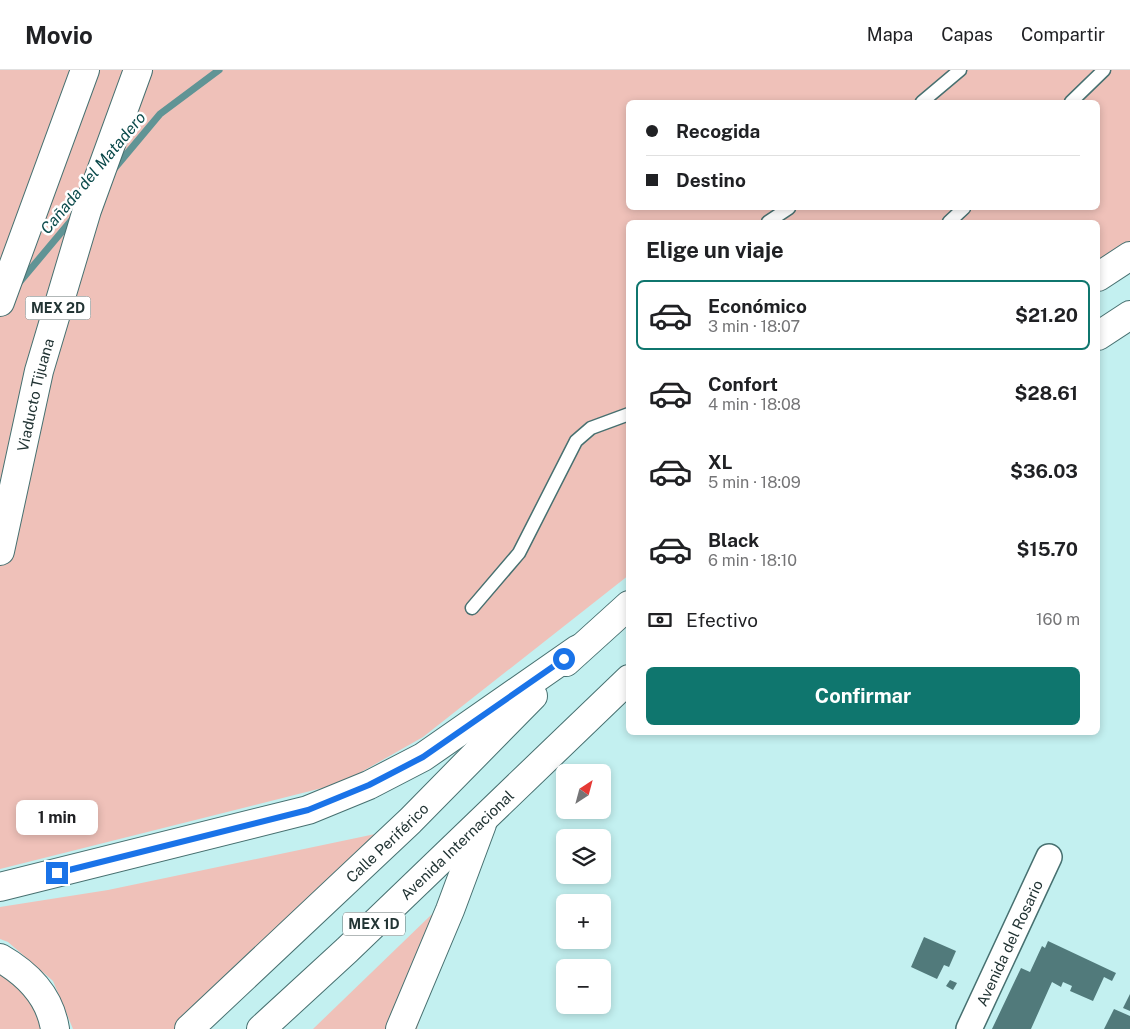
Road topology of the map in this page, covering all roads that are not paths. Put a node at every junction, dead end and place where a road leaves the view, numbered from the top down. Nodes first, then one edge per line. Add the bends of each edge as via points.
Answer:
1 (85, 70) edge
2 (138, 70) edge
3 (960, 70) edge
4 (1104, 70) edge
5 (924, 100) edge
6 (1073, 100) edge
7 (786, 210) edge
8 (962, 210) edge
9 (771, 220) edge
10 (951, 220) edge
11 (1130, 256) edge
12 (1100, 276) edge
13 (0, 302) edge
14 (1130, 315) edge
15 (1100, 335) edge
16 (626, 415) edge
17 (0, 551) edge
18 (472, 608) dead end
19 (626, 608) edge
20 (578, 649) junction
21 (626, 682) edge
22 (484, 816) junction
23 (1049, 858) dead end
24 (0, 887) edge
25 (0, 958) edge
26 (55, 1029) edge
27 (189, 1029) edge
28 (261, 1029) edge
29 (400, 1029) edge
30 (969, 1029) edge

1 - 13 highway, MEX 2D
2 - 17 highway, Viaducto Tijuana / MEX 2D via 87,210 39,371
3 - 5 lane
4 - 6 lane
7 - 9 lane
8 - 10 lane
11 - 12 highway
14 - 15 highway
16 - 18 lane via 592,428 576,441 519,553
19 - 20 highway
20 - 24 highway via 423,757 369,785 308,810
20 - 27 highway, Calle Periférico via 410,821
21 - 22 highway, Avenida Internacional / MEX 1D
22 - 28 highway, Avenida Internacional / MEX 1D
22 - 29 highway via 450,910
23 - 30 street, Avenida del Rosario
25 - 26 highway via 29,978 40,992

